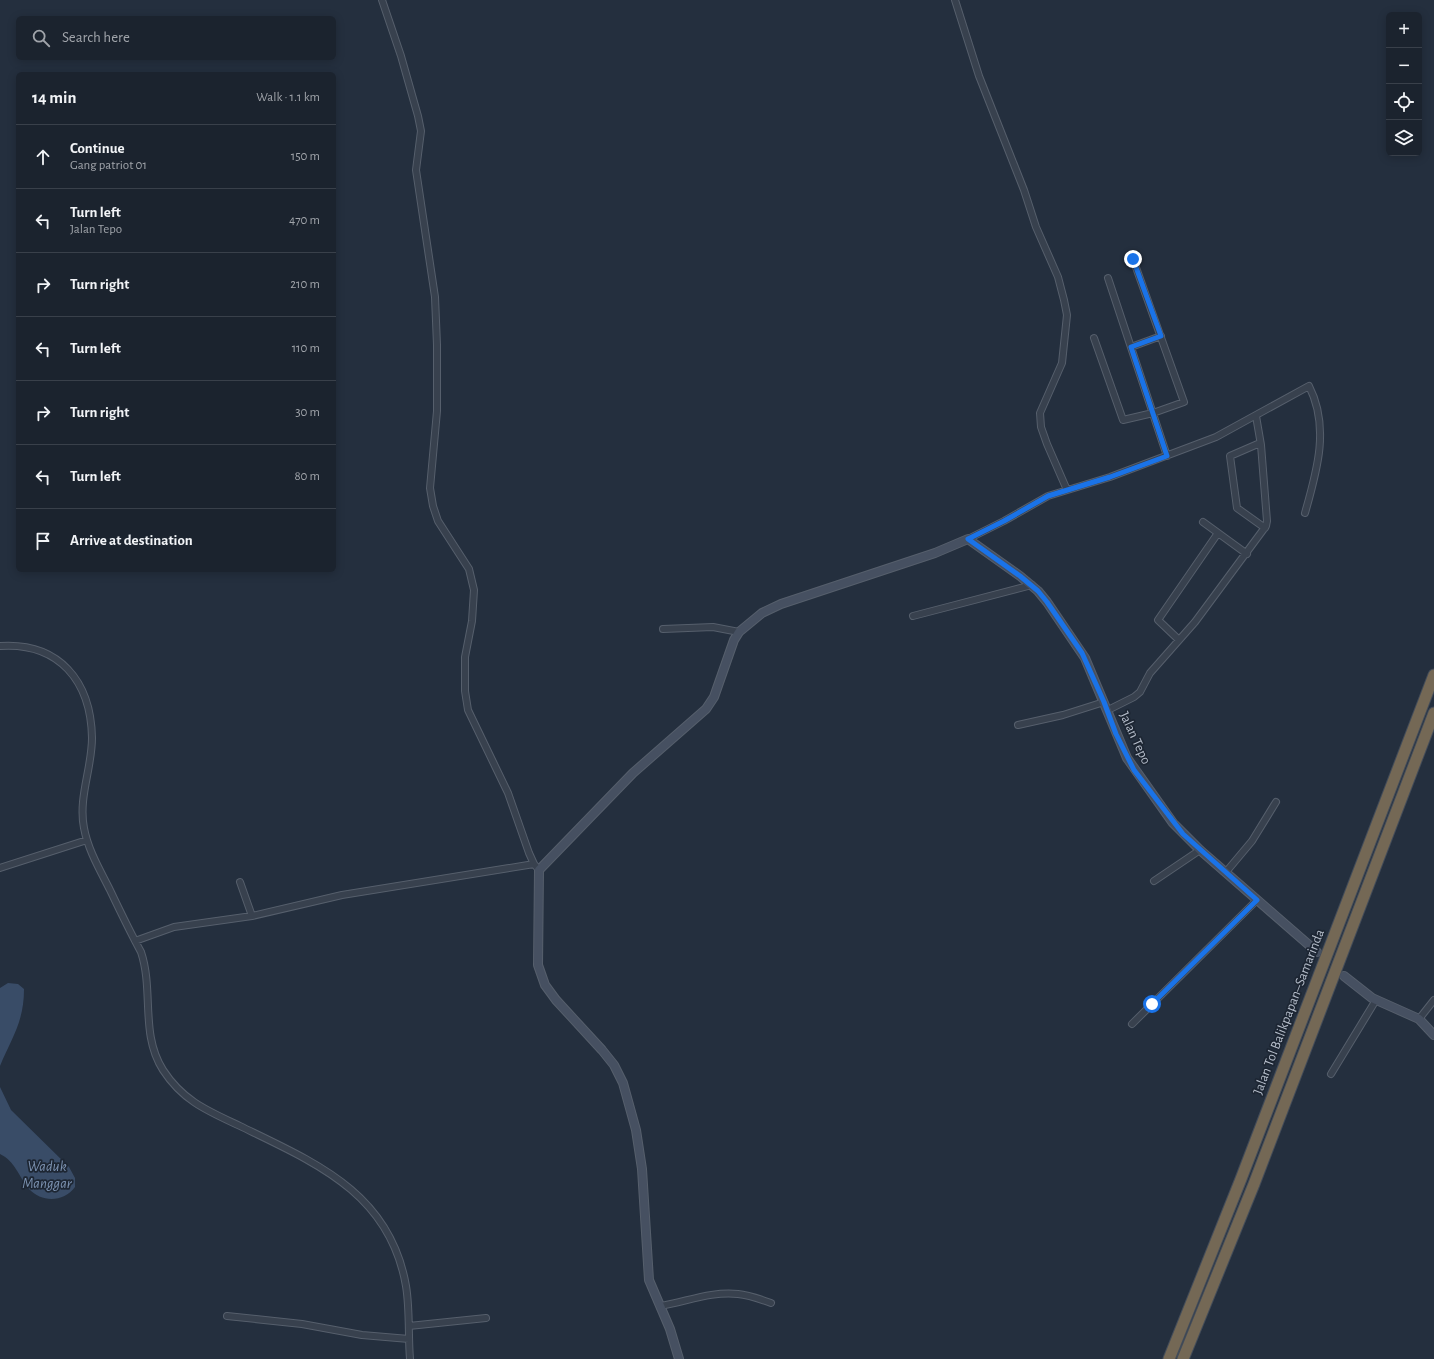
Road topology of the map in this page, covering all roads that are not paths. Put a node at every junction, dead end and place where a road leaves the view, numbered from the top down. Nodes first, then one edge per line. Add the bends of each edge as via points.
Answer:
1 (382, 0) edge
2 (955, 0) edge
3 (1133, 259) dead end
4 (1108, 278) dead end
5 (1161, 336) junction
6 (1094, 338) dead end
7 (1131, 347) junction
8 (1153, 413) junction
9 (1256, 416) junction
10 (1260, 443) junction
11 (1167, 456) junction
12 (1066, 490) junction
13 (1305, 512) dead end
14 (1203, 522) dead end
15 (1265, 528) junction
16 (1218, 533) junction
17 (968, 539) junction
18 (1247, 554) junction
19 (1032, 586) junction
20 (913, 616) dead end
21 (663, 629) dead end
22 (739, 632) junction
23 (1179, 640) junction
24 (0, 646) edge
25 (1434, 674) edge
26 (1104, 702) junction
27 (1108, 710) junction
28 (1434, 713) edge
29 (1018, 725) dead end
30 (1276, 802) dead end
31 (87, 840) junction
32 (1200, 850) junction
33 (536, 867) junction
34 (0, 868) edge
35 (1226, 872) junction
36 (1154, 881) dead end
37 (240, 882) dead end
38 (1257, 900) junction
39 (252, 916) junction
40 (135, 941) junction
41 (1317, 952) dead end
42 (1344, 976) dead end
43 (1376, 1000) junction
44 (1434, 1000) edge
45 (1419, 1019) junction
46 (1132, 1024) dead end
47 (1434, 1035) edge
48 (1331, 1074) dead end
49 (771, 1303) dead end
50 (660, 1306) junction
51 (227, 1316) dead end
52 (486, 1318) dead end
53 (409, 1326) junction
54 (409, 1339) junction
55 (410, 1359) edge
56 (678, 1359) edge
57 (1169, 1359) edge
58 (1183, 1359) edge

1 - 33 street via 401,56 421,131 416,170 435,296 437,345 437,411 430,488 438,521 468,570 474,590 472,621 465,658 468,710 508,792
2 - 12 street via 980,76 1036,227 1058,277 1064,300 1067,315 1065,352 1040,413 1041,427
3 - 5 street
4 - 7 street
5 - 7 street
5 - 8 street via 1184,402
6 - 8 street via 1121,418 1126,420
7 - 8 street
8 - 11 street
9 - 10 street
9 - 11 street via 1216,437
9 - 13 street via 1309,386 1316,400 1320,428 1318,465
10 - 15 street via 1268,521
10 - 15 street via 1230,456 1237,508
11 - 12 street
12 - 17 street via 1048,496
14 - 16 street
15 - 18 street
16 - 18 street
16 - 23 street via 1158,620
17 - 19 street, Jalan Tepo
17 - 22 street via 935,553 781,604 762,613
18 - 23 street
19 - 20 street
19 - 26 street, Jalan Tepo via 1047,602 1082,653
21 - 22 street via 713,627
22 - 33 street via 714,697 706,709 633,773
23 - 27 street via 1150,673 1140,692
24 - 31 street via 24,647 55,657 67,667 81,688 92,738 82,814
25 - 57 highway, Jalan Tol Balikpapan–Samarinda via 1247,1165
26 - 27 street, Jalan Tepo
26 - 29 street
27 - 32 street, Jalan Tepo via 1116,734 1134,770 1173,823
28 - 58 highway, Jalan Tol Balikpapan–Samarinda via 1254,1184
30 - 35 street via 1252,842
31 - 34 street
31 - 40 street
32 - 35 street, Jalan Tepo
32 - 36 street
33 - 39 street via 342,896
33 - 50 street via 538,965 545,985 602,1050 623,1083 634,1122 642,1169 649,1280
35 - 38 street, Jalan Tepo
37 - 39 street
38 - 41 street, Jalan Tepo
38 - 46 street
39 - 40 street via 174,927
40 - 53 street via 146,966 152,1047 162,1069 186,1098 199,1107 321,1167 370,1207 384,1226 398,1258 406,1288
42 - 43 street
43 - 45 street
43 - 48 street
44 - 45 street
45 - 47 street
49 - 50 street via 727,1293 706,1295
50 - 56 street via 670,1328
51 - 54 street
52 - 53 street
53 - 54 street
54 - 55 street

